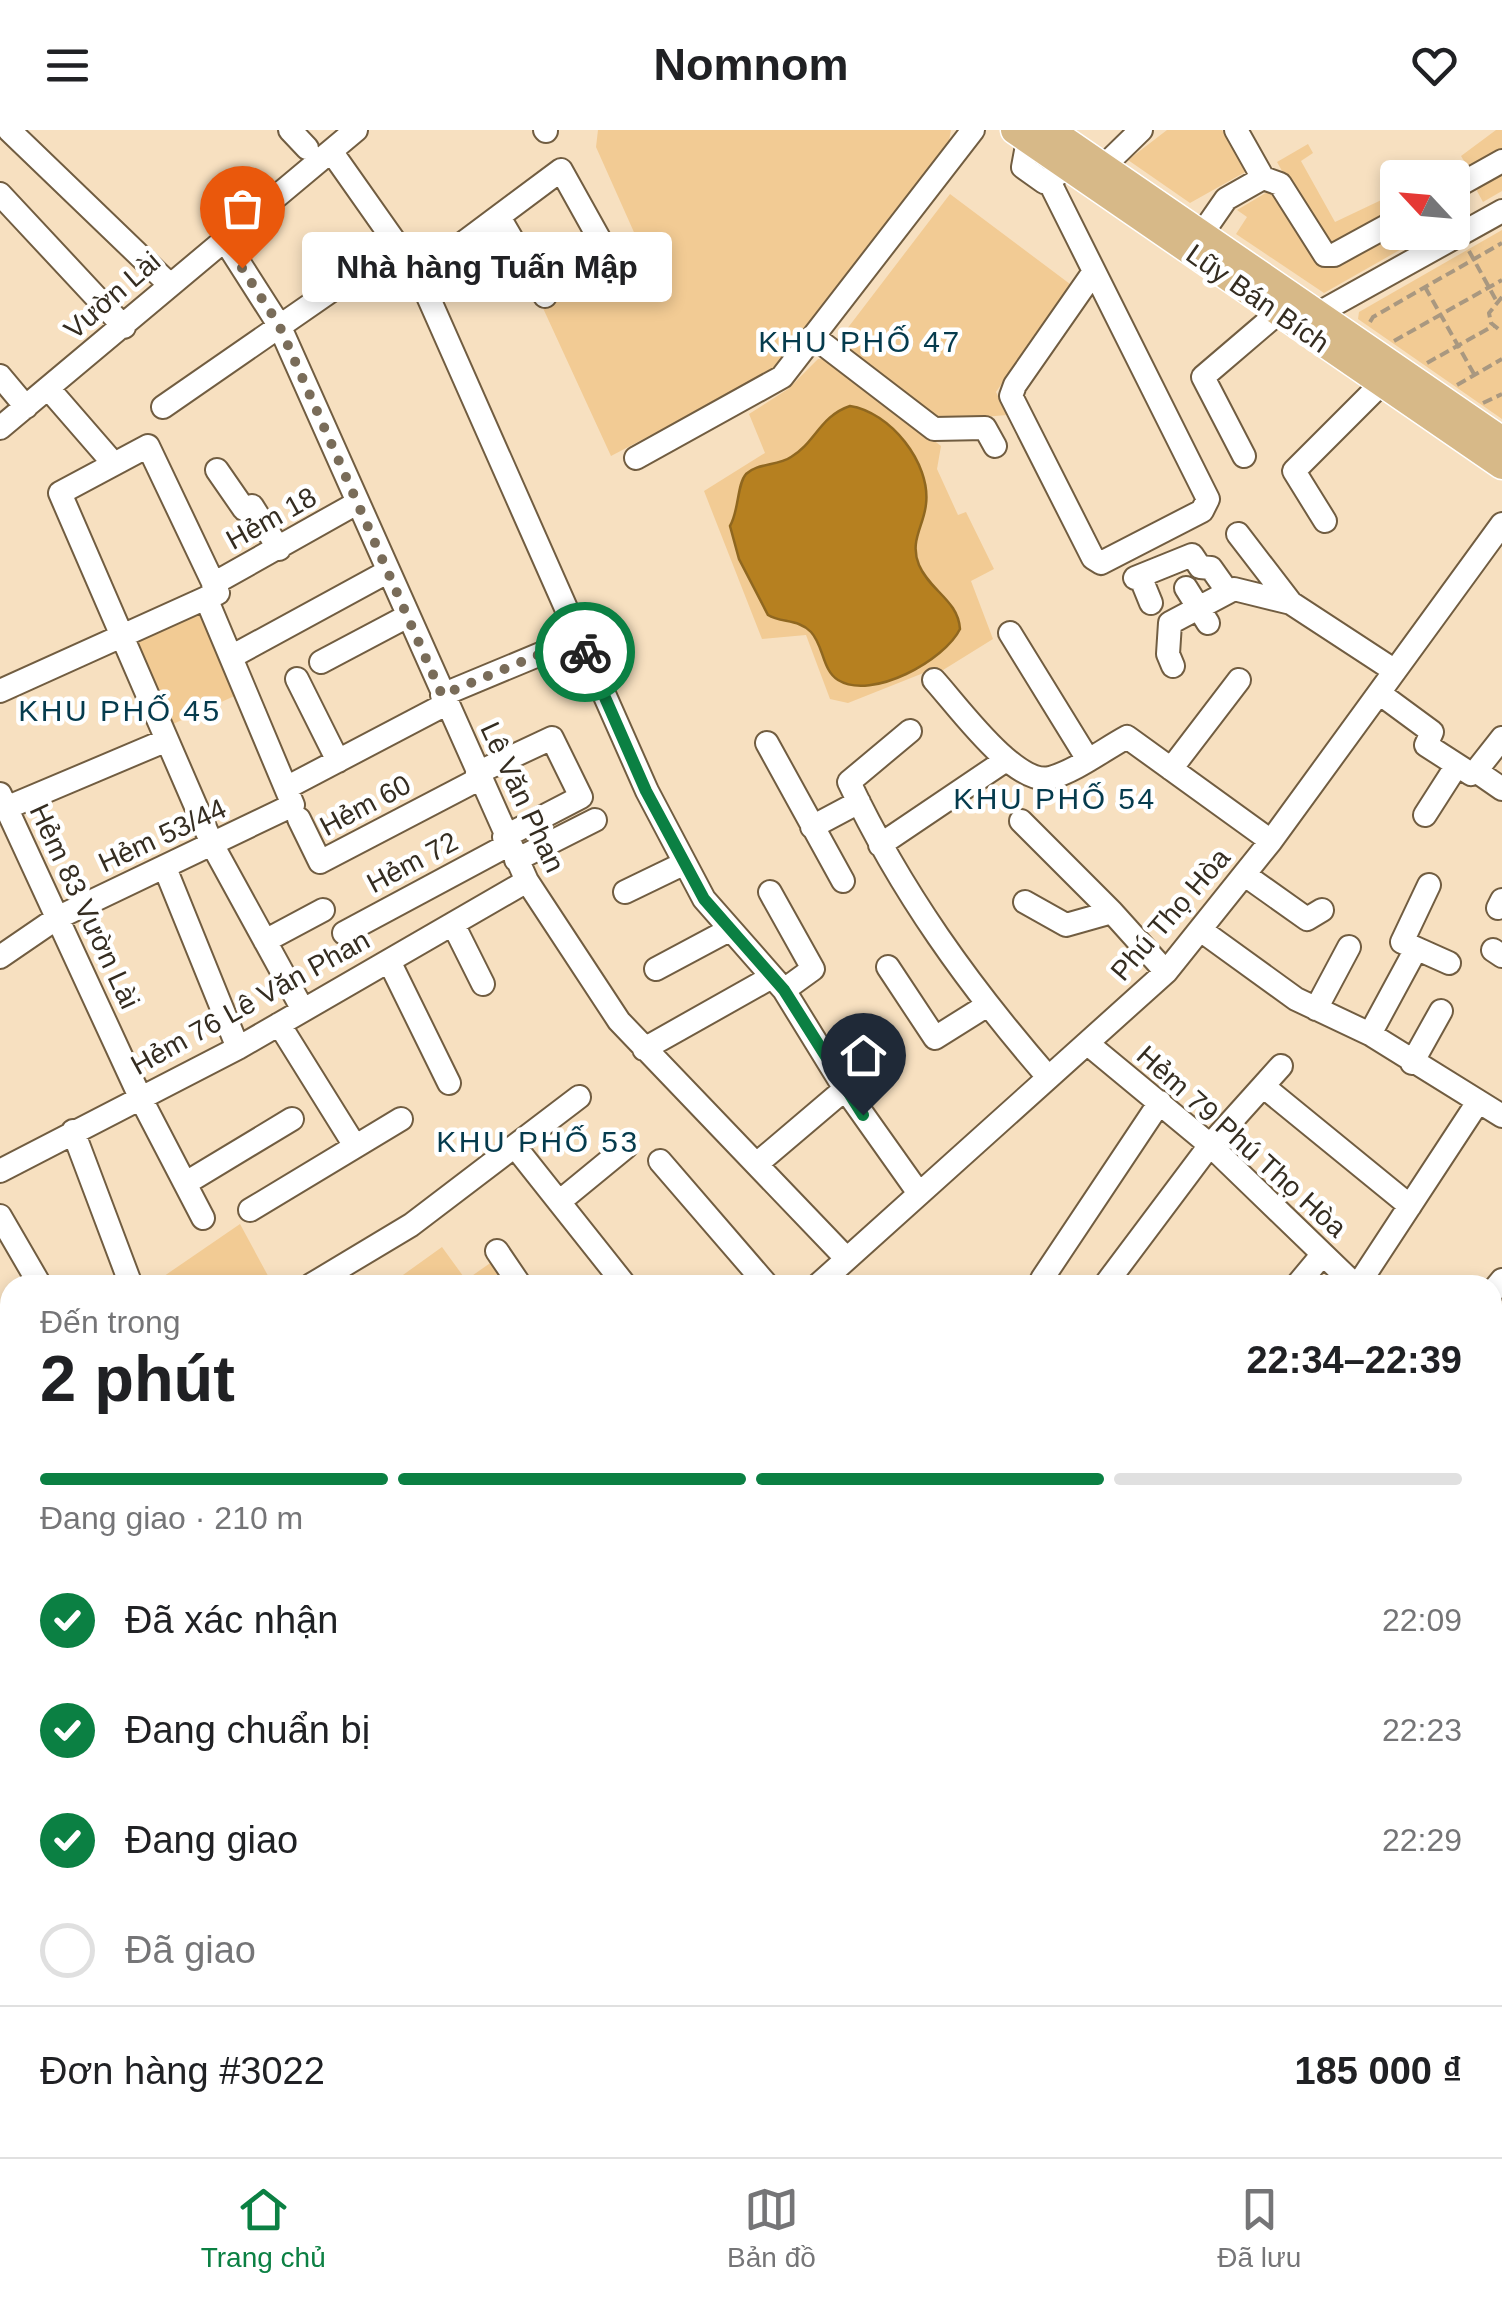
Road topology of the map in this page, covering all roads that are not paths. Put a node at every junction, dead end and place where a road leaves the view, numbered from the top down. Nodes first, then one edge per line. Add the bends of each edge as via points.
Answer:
1 (9, 130) edge
2 (290, 130) edge
3 (356, 130) edge
4 (973, 130) edge
5 (1142, 130) edge
6 (1236, 130) edge
7 (1031, 133) edge
8 (307, 148) dead end
9 (331, 151) junction
10 (1502, 162) edge
11 (1102, 167) junction
12 (1059, 174) junction
13 (1262, 178) junction
14 (1470, 179) edge
15 (0, 194) edge
16 (1502, 210) edge
17 (499, 217) junction
18 (1380, 230) edge
19 (1470, 231) edge
20 (224, 240) junction
21 (1196, 242) junction
22 (397, 245) junction
23 (605, 249) dead end
24 (1437, 250) edge
25 (1093, 273) junction
26 (419, 276) junction
27 (169, 284) junction
28 (545, 296) dead end
29 (1279, 312) junction
30 (1318, 314) junction
31 (279, 325) junction
32 (124, 327) junction
33 (814, 337) junction
34 (0, 376) edge
35 (1382, 383) junction
36 (48, 388) junction
37 (26, 407) junction
38 (163, 407) dead end
39 (0, 428) edge
40 (1502, 441) edge
41 (995, 446) dead end
42 (1244, 456) dead end
43 (636, 458) dead end
44 (114, 464) junction
45 (1502, 465) edge
46 (218, 470) dead end
47 (357, 503) junction
48 (1326, 522) dead end
49 (1502, 524) edge
50 (1238, 534) dead end
51 (278, 549) junction
52 (387, 572) junction
53 (210, 591) junction
54 (1228, 592) junction
55 (1151, 603) dead end
56 (1291, 603) junction
57 (406, 616) junction
58 (1010, 633) dead end
59 (122, 636) junction
60 (579, 638) junction
61 (230, 657) junction
62 (322, 662) dead end
63 (1174, 666) dead end
64 (1395, 671) junction
65 (297, 680) dead end
66 (934, 680) dead end
67 (1239, 680) dead end
68 (0, 692) edge
69 (1379, 693) junction
70 (444, 700) junction
71 (910, 731) dead end
72 (1502, 738) edge
73 (167, 740) junction
74 (766, 743) dead end
75 (1086, 758) junction
76 (1006, 760) junction
77 (338, 761) junction
78 (1466, 768) junction
79 (1170, 769) junction
80 (478, 776) junction
81 (1502, 788) edge
82 (3, 801) edge
83 (858, 802) junction
84 (293, 804) junction
85 (1425, 815) dead end
86 (596, 820) dead end
87 (1020, 821) dead end
88 (812, 828) junction
89 (1271, 841) junction
90 (880, 845) junction
91 (212, 846) junction
92 (514, 856) junction
93 (685, 863) junction
94 (165, 868) junction
95 (1245, 876) junction
96 (843, 881) dead end
97 (1429, 885) dead end
98 (625, 892) dead end
99 (770, 892) dead end
100 (1026, 902) dead end
101 (323, 910) dead end
102 (1322, 910) dead end
103 (1112, 912) junction
104 (57, 918) junction
105 (453, 924) junction
106 (730, 930) junction
107 (1202, 930) junction
108 (344, 933) dead end
109 (265, 941) junction
110 (1349, 947) dead end
111 (1416, 949) junction
112 (0, 958) edge
113 (389, 961) junction
114 (1448, 962) dead end
115 (888, 967) dead end
116 (656, 969) dead end
117 (1166, 972) junction
118 (483, 984) dead end
119 (777, 984) junction
120 (986, 1006) junction
121 (1316, 1008) junction
122 (303, 1010) junction
123 (1441, 1011) dead end
124 (279, 1024) junction
125 (1370, 1034) junction
126 (1088, 1044) junction
127 (238, 1048) junction
128 (644, 1049) junction
129 (1412, 1063) junction
130 (1281, 1066) dead end
131 (1048, 1078) junction
132 (449, 1083) dead end
133 (1263, 1086) junction
134 (845, 1089) junction
135 (140, 1097) junction
136 (579, 1097) dead end
137 (1160, 1102) junction
138 (1495, 1110) edge
139 (292, 1119) dead end
140 (401, 1119) dead end
141 (73, 1131) junction
142 (1210, 1145) junction
143 (355, 1146) junction
144 (626, 1146) dead end
145 (517, 1149) junction
146 (660, 1161) dead end
147 (759, 1162) junction
148 (0, 1171) edge
149 (186, 1183) junction
150 (918, 1192) junction
151 (559, 1202) junction
152 (1410, 1206) junction
153 (250, 1210) dead end
154 (0, 1216) edge
155 (203, 1218) dead end
156 (497, 1251) dead end
157 (1322, 1254) junction
158 (846, 1258) junction
159 (34, 1275) edge
160 (127, 1275) edge
161 (328, 1275) edge
162 (513, 1275) edge
163 (617, 1275) edge
164 (758, 1275) edge
165 (828, 1275) edge
166 (1045, 1275) edge
167 (1112, 1275) edge
168 (1304, 1275) edge
169 (1346, 1275) edge
170 (1364, 1275) edge

1 - 27 street
2 - 8 street
3 - 9 street, Vườn Lài
4 - 33 street
5 - 11 street
6 - 13 street
7 - 11 main road, Lũy Bán Bích
7 - 12 main road, Lũy Bán Bích
9 - 20 street, Vườn Lài
9 - 22 street
10 - 14 street
11 - 21 main road, Lũy Bán Bích
12 - 21 main road, Lũy Bán Bích
12 - 25 street
13 - 18 street via 1280,184 1325,254
13 - 21 street via 1226,199
15 - 32 street
16 - 19 street
17 - 23 street via 561,170
17 - 26 street
17 - 28 street
20 - 27 street, Vườn Lài
20 - 31 street, Lê Văn Phan
21 - 29 main road, Lũy Bán Bích
21 - 30 main road, Lũy Bán Bích
22 - 26 street
22 - 31 street
24 - 30 street
25 - 25 street via 1011,396 1092,558 1101,563 1202,511 1208,499
26 - 60 street
27 - 32 street, Vườn Lài
29 - 35 main road, Lũy Bán Bích
29 - 42 street via 1203,377
30 - 40 main road, Lũy Bán Bích
31 - 38 street
31 - 47 street, Lê Văn Phan
32 - 36 street, Vườn Lài
33 - 41 street via 934,428 985,428
33 - 43 street via 775,383
34 - 37 street
35 - 45 main road, Lũy Bán Bích
35 - 48 street via 1294,472
36 - 37 street, Vườn Lài
36 - 44 street
37 - 39 street, Vườn Lài
44 - 53 street via 148,446
44 - 59 street via 60,493
46 - 51 street via 244,509 252,506
47 - 51 street, Hẻm 18
47 - 52 street, Lê Văn Phan
49 - 64 street, Phú Thọ Hòa
50 - 56 street
51 - 53 street, Hẻm 18
52 - 57 street, Lê Văn Phan
52 - 61 street
53 - 59 street, Hẻm 18
53 - 61 street
54 - 55 street via 1192,555 1138,577
54 - 56 street
54 - 63 street via 1170,623
56 - 64 street
57 - 62 street
57 - 70 street, Lê Văn Phan
58 - 75 street
59 - 68 street, Hẻm 18
59 - 73 street
60 - 70 street, Hẻm 53/44
60 - 93 street
61 - 84 street
64 - 69 street, Phú Thọ Hòa
65 - 77 street
66 - 76 street
67 - 79 street
69 - 78 street via 1432,732 1426,744
69 - 89 street, Phú Thọ Hòa
70 - 77 street, Hẻm 53/44
70 - 80 street, Lê Văn Phan
71 - 83 street via 849,782
72 - 78 street
73 - 82 street
73 - 91 street
74 - 88 street
75 - 76 street via 1046,779
75 - 79 street via 1127,738
76 - 90 street
77 - 84 street, Hẻm 53/44
78 - 81 street
78 - 85 street
79 - 89 street
80 - 84 street, Hẻm 60 via 320,862
80 - 92 street, Lê Văn Phan
80 - 92 street via 552,738 581,797
82 - 104 street, Hẻm 83 Vườn Lài
83 - 88 street
83 - 90 street
84 - 91 street, Hẻm 53/44
86 - 92 street
87 - 103 street
88 - 96 street
89 - 95 street, Phú Thọ Hòa
90 - 120 street
91 - 94 street, Hẻm 53/44
91 - 109 street
92 - 105 street, Hẻm 76 Lê Văn Phan
92 - 108 street, Hẻm 72
92 - 128 street, Lê Văn Phan via 608,1007
93 - 98 street
93 - 106 street
94 - 104 street, Hẻm 53/44
94 - 127 street
95 - 102 street via 1307,919
95 - 107 street, Phú Thọ Hòa
97 - 111 street via 1401,937
99 - 119 street via 813,969
100 - 103 street via 1066,925
101 - 109 street
103 - 117 street
104 - 112 street, Hẻm 53/44
104 - 135 street, Hẻm 83 Vườn Lài
105 - 113 street, Hẻm 76 Lê Văn Phan
105 - 118 street
106 - 116 street
106 - 119 street
107 - 117 street, Phú Thọ Hòa
107 - 121 street
109 - 122 street
110 - 121 street
111 - 114 street
111 - 125 street
113 - 122 street, Hẻm 76 Lê Văn Phan
113 - 132 street
115 - 120 street via 935,1038
117 - 126 street, Phú Thọ Hòa
119 - 128 street
119 - 134 street
120 - 131 street
121 - 125 street
122 - 124 street, Hẻm 76 Lê Văn Phan
123 - 129 street
124 - 127 street, Hẻm 76 Lê Văn Phan
124 - 143 street
125 - 129 street
126 - 131 street, Phú Thọ Hòa
126 - 137 street, Hẻm 79 Phú Thọ Hòa
127 - 135 street, Hẻm 76 Lê Văn Phan
128 - 147 street, Lê Văn Phan
129 - 138 street
130 - 133 street
131 - 150 street, Phú Thọ Hòa
133 - 142 street
133 - 152 street
134 - 147 street
134 - 150 street
135 - 141 street, Hẻm 76 Lê Văn Phan
135 - 149 street, Hẻm 83 Vườn Lài
136 - 145 street
137 - 142 street, Hẻm 79 Phú Thọ Hòa
137 - 166 street
138 - 152 street
139 - 149 street
140 - 143 street
141 - 148 street, Hẻm 76 Lê Văn Phan
141 - 160 street
142 - 157 street, Hẻm 79 Phú Thọ Hòa
142 - 167 street
143 - 153 street
144 - 151 street
145 - 151 street
145 - 161 street via 412,1225
146 - 164 street
147 - 158 street, Lê Văn Phan
149 - 155 street, Hẻm 83 Vườn Lài
150 - 158 street, Phú Thọ Hòa
151 - 163 street
152 - 170 street
154 - 159 street
156 - 162 street
157 - 168 street
157 - 169 street, Hẻm 79 Phú Thọ Hòa
158 - 165 street, Phú Thọ Hòa

